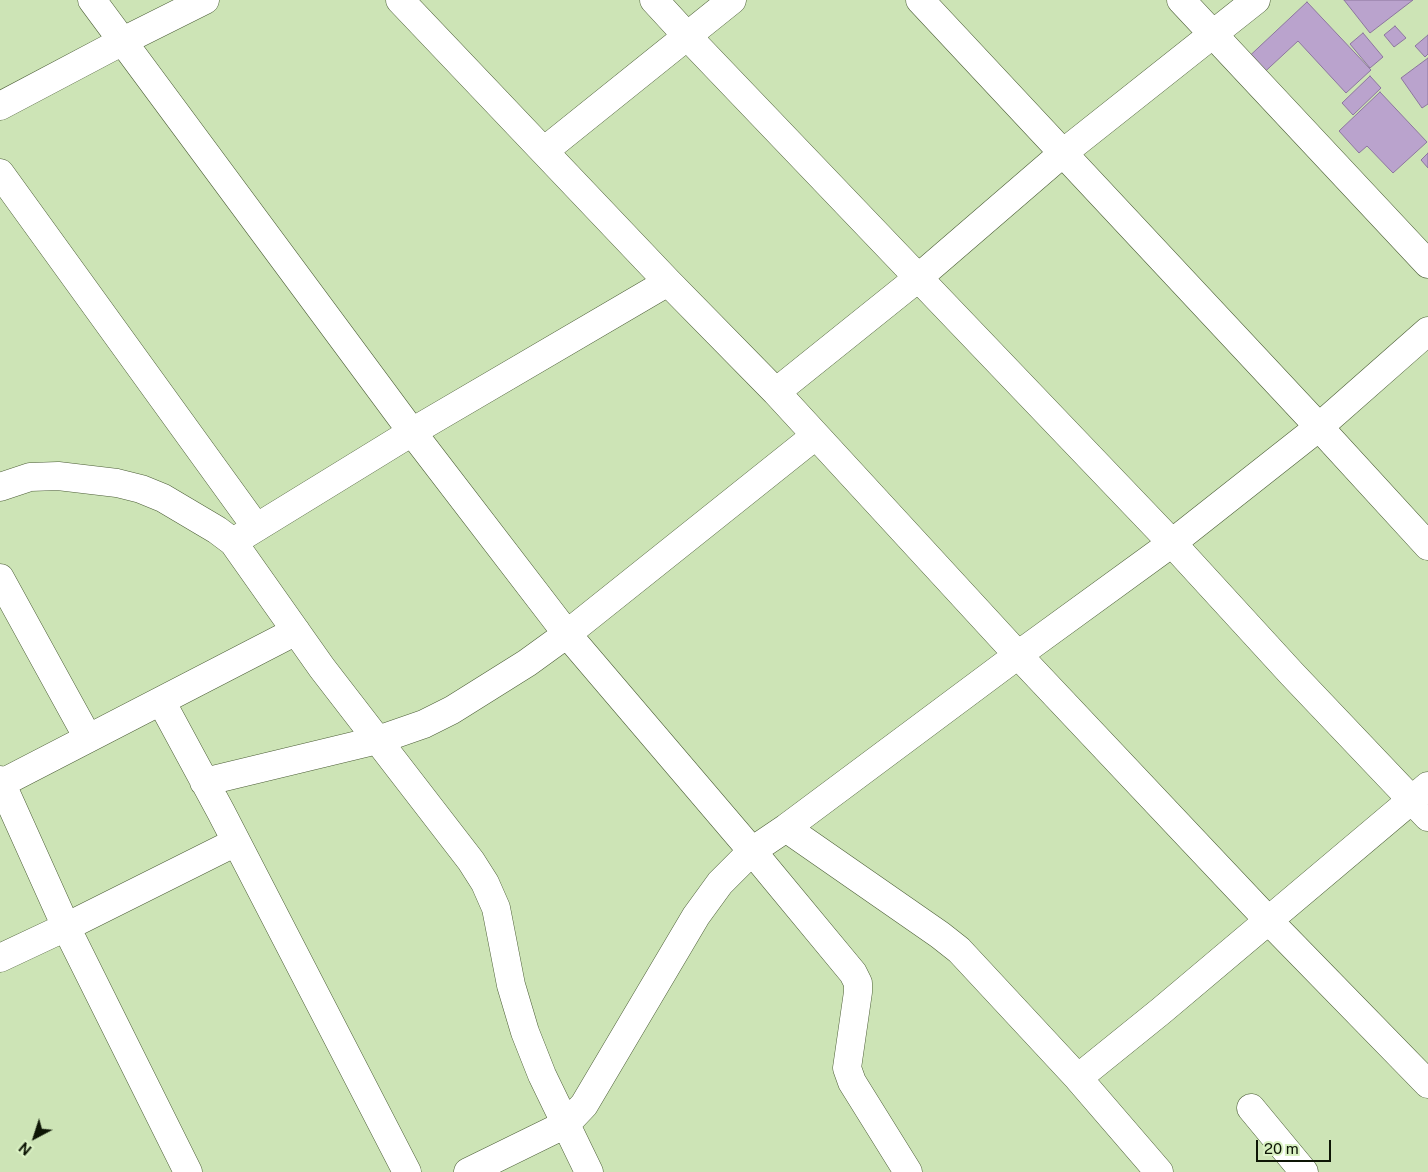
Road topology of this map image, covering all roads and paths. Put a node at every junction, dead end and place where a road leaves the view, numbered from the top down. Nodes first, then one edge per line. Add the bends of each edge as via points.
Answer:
1 (92, 0) edge
2 (205, 0) edge
3 (400, 0) edge
4 (654, 0) edge
5 (732, 0) edge
6 (920, 0) edge
7 (1181, 0) edge
8 (1256, 0) edge
9 (1213, 34) junction
10 (688, 37) junction
11 (123, 41) junction
12 (0, 106) edge
13 (544, 151) junction
14 (1064, 154) junction
15 (0, 173) edge
16 (1428, 264) edge
17 (918, 278) junction
18 (668, 282) junction
19 (1428, 331) edge
20 (776, 392) junction
21 (1319, 427) junction
22 (412, 432) junction
23 (815, 436) junction
24 (4, 478) edge
25 (256, 527) junction
26 (232, 542) junction
27 (1172, 543) junction
28 (1428, 546) edge
29 (0, 578) edge
30 (296, 631) junction
31 (567, 634) junction
32 (1018, 655) junction
33 (161, 701) junction
34 (88, 738) junction
35 (378, 740) junction
36 (204, 782) junction
37 (0, 783) edge
38 (1422, 801) edge
39 (786, 828) junction
40 (236, 842) junction
41 (752, 851) junction
42 (1268, 921) junction
43 (66, 927) junction
44 (0, 958) edge
45 (1078, 1078) junction
46 (1428, 1084) edge
47 (1251, 1108) dead end
48 (566, 1124) junction
49 (188, 1172) edge
50 (407, 1172) edge
51 (468, 1172) edge
52 (589, 1172) edge
53 (908, 1172) edge
54 (1159, 1172) edge
55 (1304, 1172) edge

1 - 11 street
2 - 11 street
3 - 13 street
4 - 10 street
5 - 10 street
6 - 14 street
7 - 9 street
8 - 9 street
9 - 14 street
9 - 16 street
10 - 13 street
10 - 17 street
11 - 12 street
11 - 22 street
13 - 18 street
14 - 17 street
14 - 21 street
15 - 25 street
17 - 20 street
17 - 27 street
18 - 20 street
18 - 22 street
19 - 21 street
20 - 23 street
21 - 27 street
21 - 28 street
22 - 25 street
22 - 31 street
23 - 31 street
23 - 32 street
24 - 26 street via 58,476 141,489 163,498
25 - 26 street
26 - 30 street
27 - 32 street
27 - 38 street via 1298,681
29 - 34 street
30 - 33 street
30 - 35 street
31 - 35 street via 452,710
31 - 41 street
32 - 39 street
32 - 42 street
33 - 34 street
33 - 36 street
34 - 37 street
35 - 36 street
35 - 48 street via 485,883 496,908 511,985 525,1032
36 - 40 street
37 - 43 street
38 - 42 street
39 - 41 street
39 - 45 street via 959,950
40 - 43 street
40 - 50 street
41 - 48 street via 720,883 696,916 595,1088
41 - 53 street via 858,983 847,1068 852,1082
42 - 45 street
42 - 46 street
43 - 44 street
43 - 49 street
45 - 54 street
47 - 55 street
48 - 51 street
48 - 52 street

